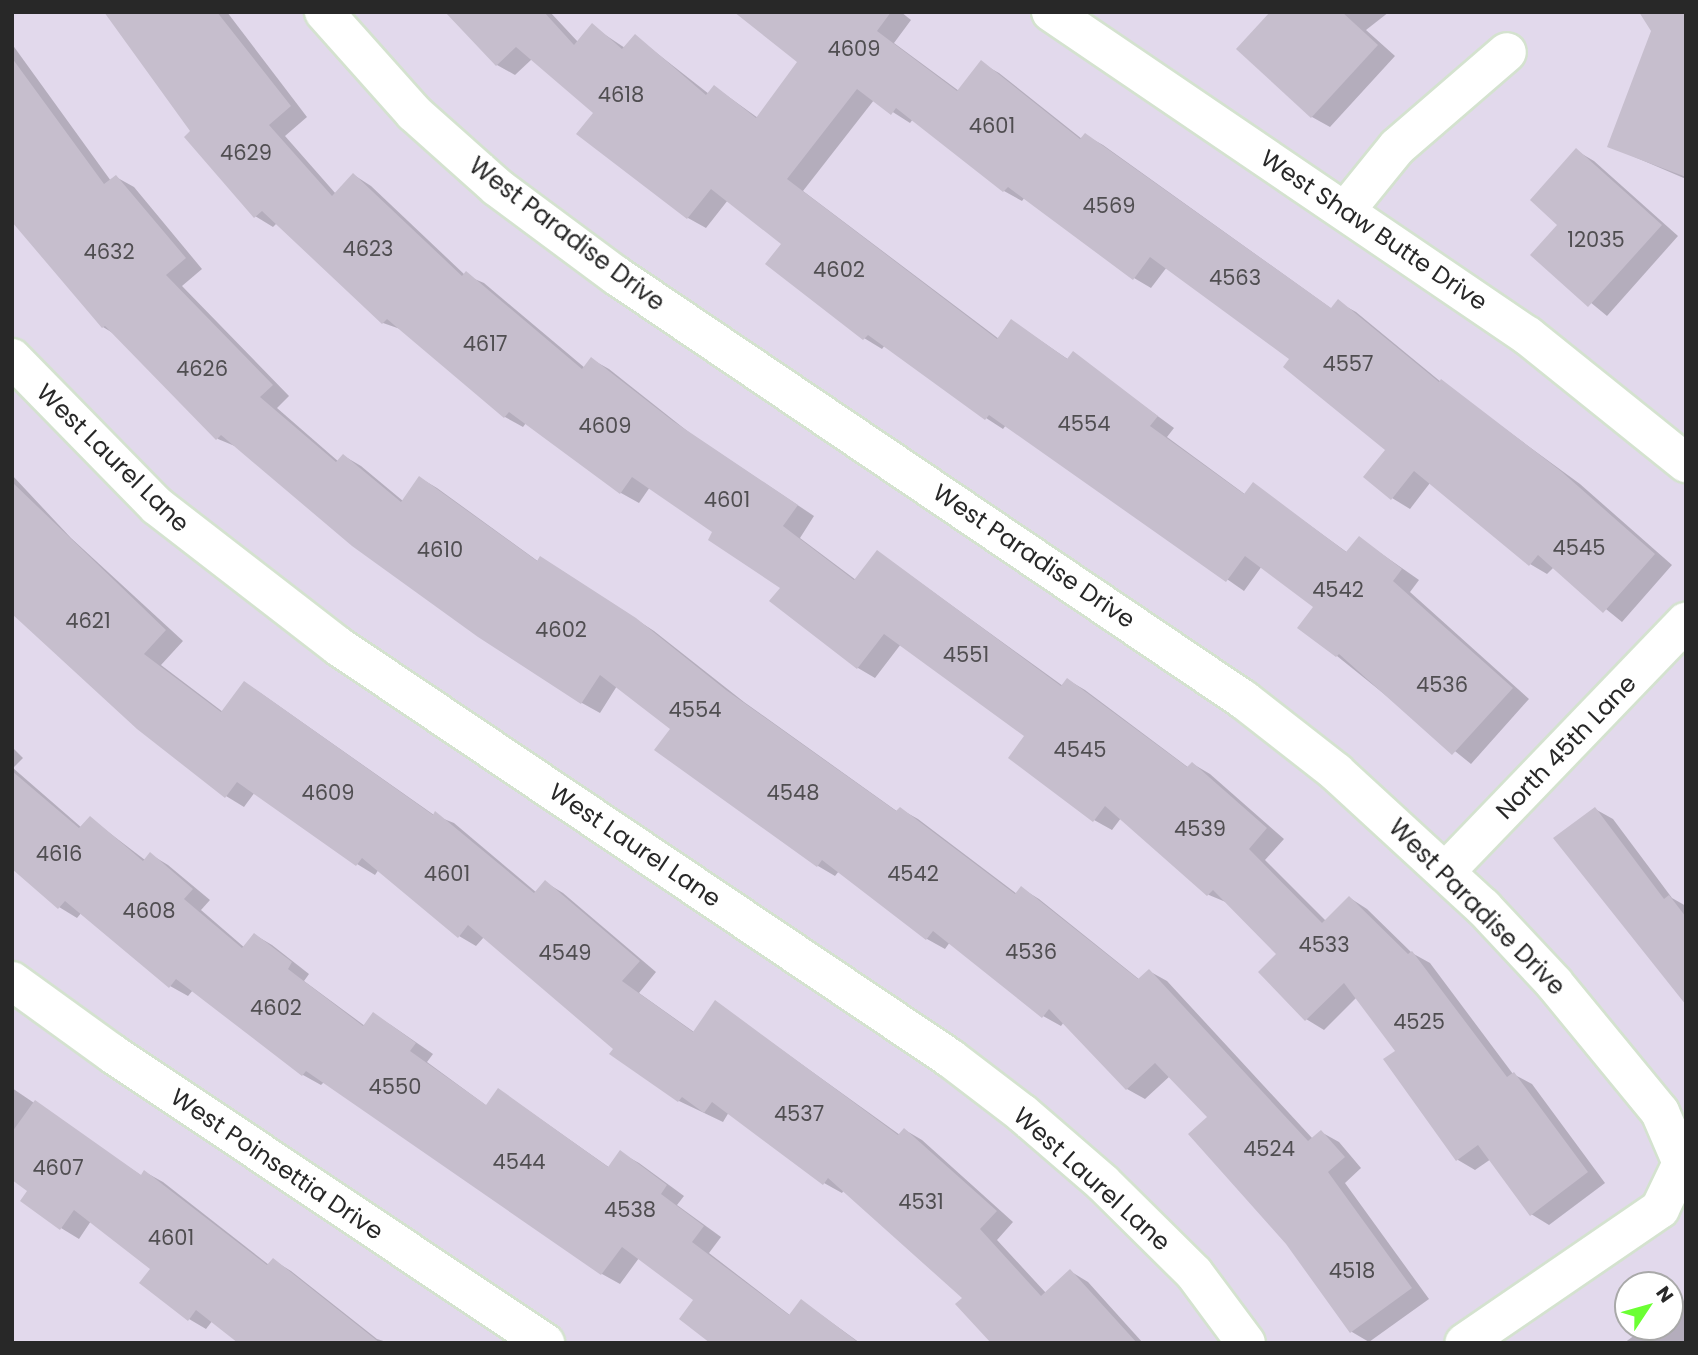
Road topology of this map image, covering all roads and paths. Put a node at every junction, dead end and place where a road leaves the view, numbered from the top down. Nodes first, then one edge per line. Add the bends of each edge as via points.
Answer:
1 (324, 12) edge
2 (1051, 12) edge
3 (1507, 52) dead end
4 (1346, 210) junction
5 (12, 358) edge
6 (1686, 463) edge
7 (1686, 622) edge
8 (1446, 871) junction
9 (12, 981) edge
10 (545, 1343) edge
11 (1246, 1343) edge
12 (1464, 1343) edge

1 - 8 street, West Paradise Drive via 414,113 497,187 617,276 1244,700 1336,772
2 - 4 street, West Shaw Butte Drive
3 - 4 street via 1397,147
4 - 6 street, West Shaw Butte Drive via 1528,336
5 - 11 street, West Laurel Lane via 157,506 338,646 950,1058 1022,1113 1103,1183 1194,1273
7 - 8 street, North 45th Lane
8 - 12 street, West Paradise Drive via 1554,983 1660,1112 1682,1163 1660,1209
9 - 10 street, West Poinsettia Drive via 113,1054

